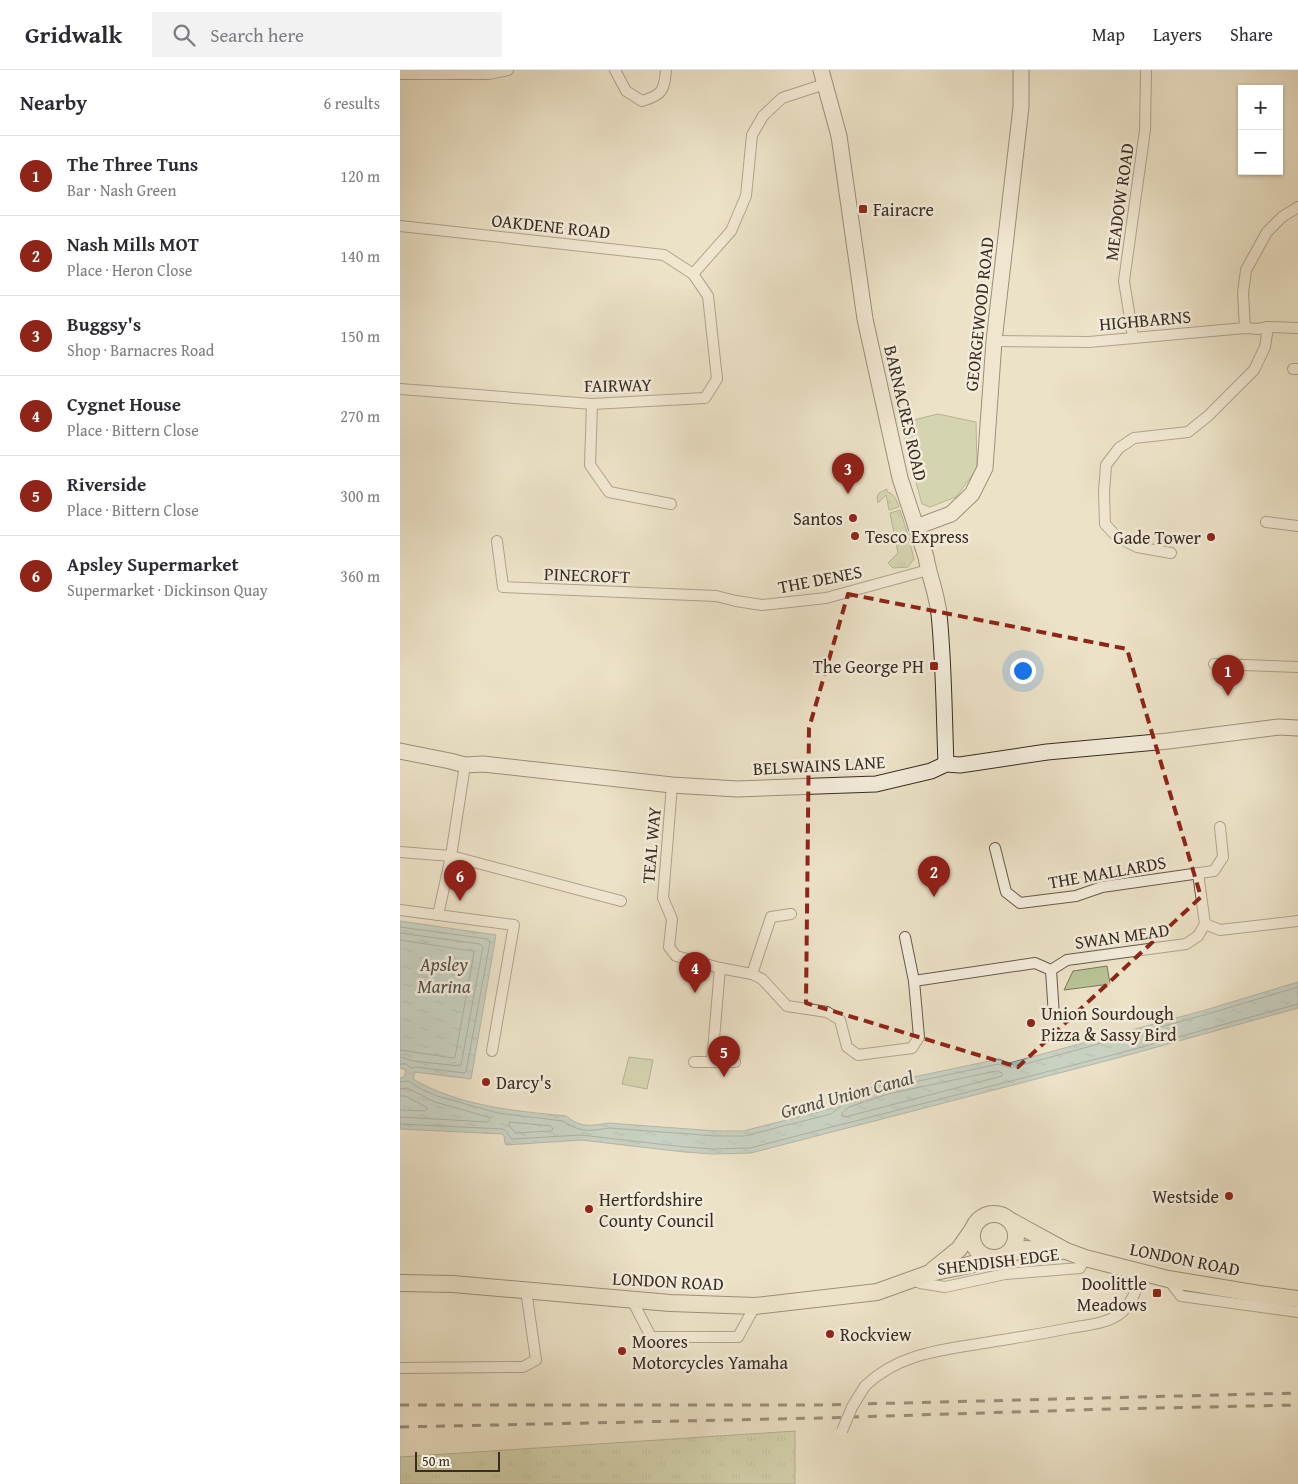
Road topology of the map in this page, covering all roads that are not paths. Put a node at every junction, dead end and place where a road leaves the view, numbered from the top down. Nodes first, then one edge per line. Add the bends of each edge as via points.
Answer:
1 (508, 70) edge
2 (615, 70) edge
3 (666, 70) edge
4 (1021, 70) edge
5 (1146, 70) edge
6 (400, 74) edge
7 (823, 77) edge
8 (1298, 207) edge
9 (400, 226) edge
10 (693, 274) junction
11 (1268, 327) junction
12 (1245, 328) junction
13 (1298, 328) edge
14 (1133, 337) junction
15 (994, 341) junction
16 (400, 389) edge
17 (592, 404) junction
18 (671, 504) dead end
19 (1266, 522) dead end
20 (1298, 526) edge
21 (916, 527) junction
22 (497, 541) dead end
23 (1171, 552) dead end
24 (928, 570) junction
25 (716, 596) joint
26 (1214, 664) dead end
27 (1298, 667) edge
28 (1298, 728) edge
29 (400, 751) edge
30 (946, 764) junction
31 (465, 766) junction
32 (672, 785) junction
33 (1220, 827) dead end
34 (995, 848) dead end
35 (400, 852) edge
36 (451, 856) junction
37 (1198, 873) junction
38 (621, 902) dead end
39 (400, 910) edge
40 (791, 914) dead end
41 (438, 916) junction
42 (1298, 921) edge
43 (1205, 924) junction
44 (905, 937) dead end
45 (720, 968) junction
46 (1051, 970) junction
47 (752, 974) junction
48 (914, 981) junction
49 (1054, 1016) dead end
50 (492, 1051) dead end
51 (694, 1062) dead end
52 (712, 1062) junction
53 (735, 1062) dead end
54 (1011, 1221) junction
55 (973, 1230) junction
56 (1066, 1251) junction
57 (1001, 1256) junction
58 (1085, 1258) junction
59 (930, 1273) junction
60 (1142, 1273) junction
61 (912, 1278) junction
62 (1168, 1279) junction
63 (400, 1283) edge
64 (526, 1290) junction
65 (1298, 1299) edge
66 (632, 1300) junction
67 (755, 1306) junction
68 (1298, 1312) edge
69 (400, 1368) edge
70 (842, 1430) dead end

1 - 6 street via 489,74
2 - 3 street via 626,91 642,100 655,97 664,87
4 - 15 street, GEORGEWOOD ROAD via 1020,107
5 - 14 street, MEADOW ROAD via 1145,130 1124,281
7 - 10 street via 782,98 763,116 752,135 746,196 731,231
7 - 21 street, BARNACRES ROAD via 839,136 865,319 900,478
8 - 12 street via 1267,232 1246,270 1243,293
9 - 10 street, OAKDENE ROAD via 664,255
10 - 17 street, FAIRWAY via 708,296 717,379 704,398
11 - 12 street, HIGHBARNS
11 - 13 street, HIGHBARNS
11 - 23 street via 1265,347 1254,370 1208,416 1188,432 1134,438 1119,448 1106,465 1105,524 1117,537 1137,547
12 - 14 street, HIGHBARNS
14 - 15 street, HIGHBARNS via 1089,342
15 - 21 street, GEORGEWOOD ROAD via 985,468 972,494 951,514
16 - 17 street, FAIRWAY
17 - 18 street via 590,465 610,492
19 - 20 street
21 - 24 street, BARNACRES ROAD
22 - 25 street, PINECROFT via 503,588
24 - 25 street, THE DENES via 818,599 762,606
24 - 30 street, BARNACRES ROAD via 939,613
26 - 27 street
28 - 30 street, BELSWAINS LANE via 1279,727 1047,752 960,765
29 - 31 street, BELSWAINS LANE
30 - 32 street, BELSWAINS LANE via 931,771 876,784 737,788
31 - 32 street, BELSWAINS LANE via 483,764
31 - 36 street
32 - 45 street, TEAL WAY via 663,898 672,920 669,948 676,956
33 - 37 street, THE MALLARDS via 1223,857 1214,872
34 - 37 street, THE MALLARDS via 1006,892 1020,903
35 - 36 street
36 - 38 street
36 - 41 street
37 - 43 street
39 - 41 street
40 - 47 street via 771,917
41 - 50 street via 514,924
42 - 43 street via 1220,930
43 - 46 street, SWAN MEAD via 1198,936 1186,944 1067,960
44 - 48 street
45 - 47 street, TEAL WAY
45 - 52 street
46 - 48 street via 1035,963
46 - 49 street
47 - 48 street, TEAL WAY via 762,979 787,1006 828,1012 840,1020 847,1047 858,1055 912,1048 919,1037
51 - 52 street
52 - 53 street
54 - 55 main road via 1000,1214 991,1214 977,1222
54 - 56 main road, LONDON ROAD
54 - 57 main road via 1016,1239 1013,1248
55 - 57 main road via 976,1248 983,1255
55 - 59 main road, LONDON ROAD via 959,1248
56 - 57 main road, LONDON ROAD via 1026,1248
56 - 58 main road, LONDON ROAD
57 - 59 main road, LONDON ROAD
58 - 60 main road, LONDON ROAD
58 - 61 street, SHENDISH EDGE via 1080,1268 1005,1274 945,1287 920,1283
59 - 61 main road, LONDON ROAD
60 - 62 main road, LONDON ROAD
60 - 70 street, bridge via 1121,1313 1104,1321 918,1355 895,1364 865,1386
61 - 67 main road, LONDON ROAD via 877,1292
62 - 65 main road, LONDON ROAD
62 - 68 street via 1181,1296
63 - 64 main road, LONDON ROAD
64 - 66 main road, LONDON ROAD
64 - 69 street via 536,1360 524,1367
66 - 67 main road, LONDON ROAD
66 - 67 street via 651,1337 738,1337

